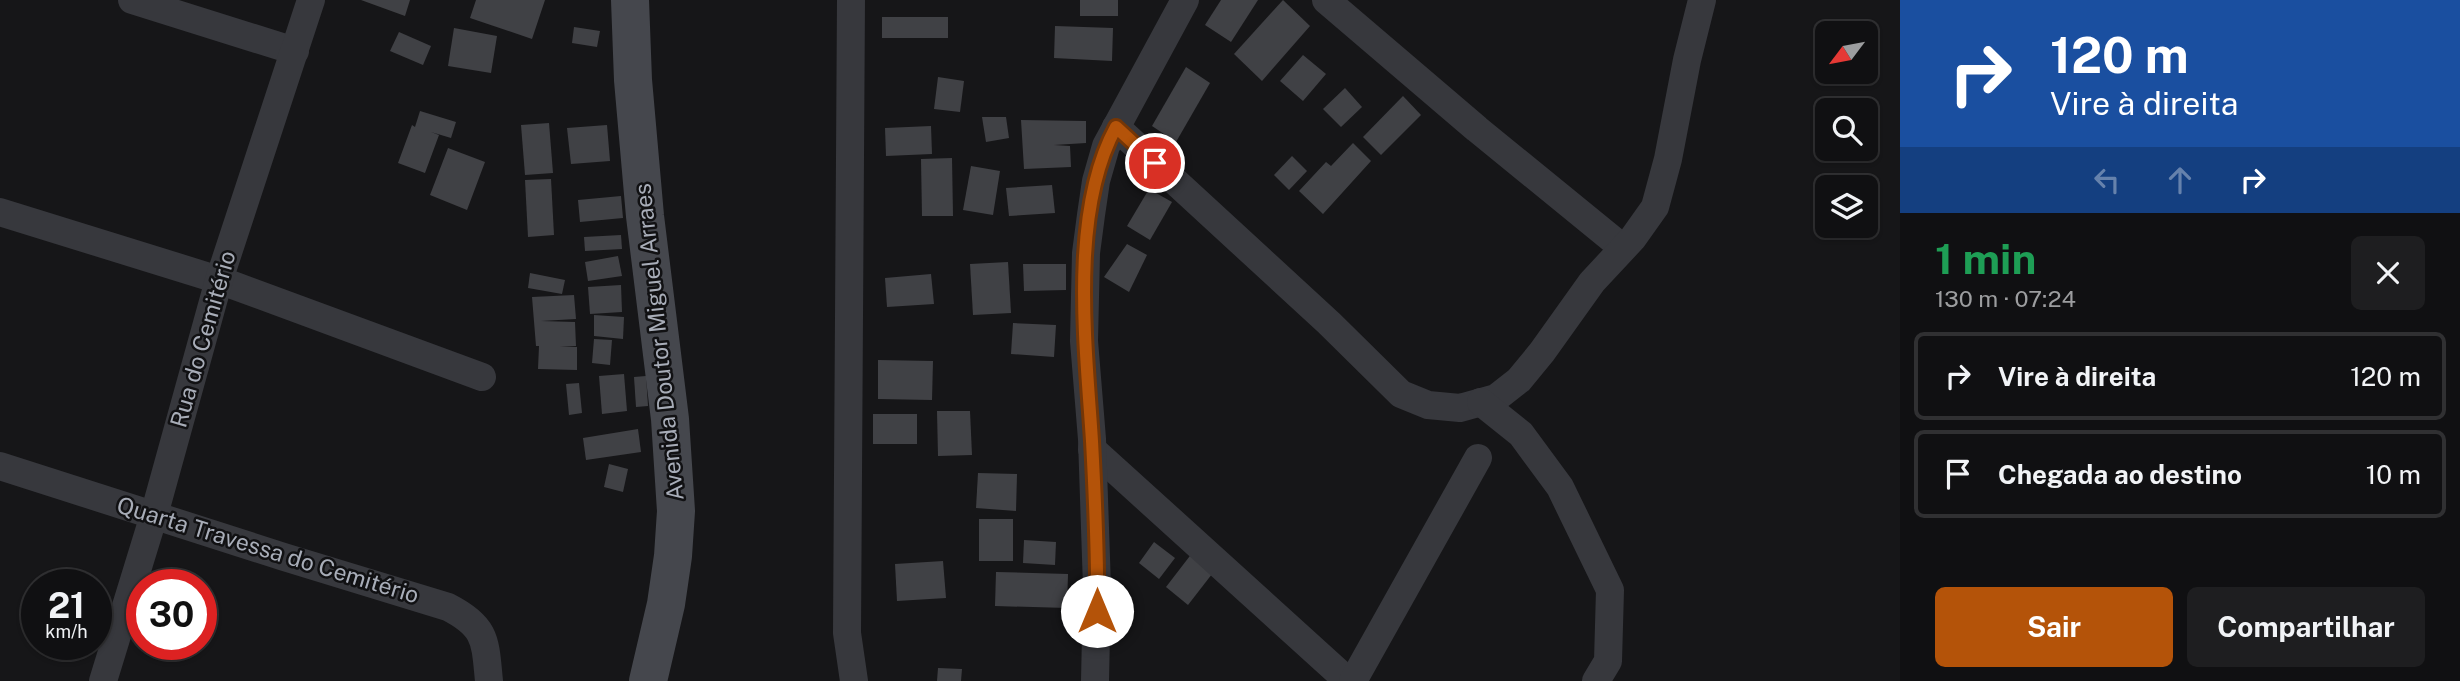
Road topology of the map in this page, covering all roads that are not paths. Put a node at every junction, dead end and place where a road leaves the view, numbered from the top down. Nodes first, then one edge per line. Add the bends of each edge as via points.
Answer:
1 (132, 0) edge
2 (312, 0) edge
3 (630, 0) edge
4 (851, 0) edge
5 (1185, 0) edge
6 (1326, 0) edge
7 (1702, 0) edge
8 (295, 51) junction
9 (1116, 127) junction
10 (0, 212) edge
11 (1623, 248) junction
12 (219, 280) junction
13 (482, 377) dead end
14 (1481, 402) junction
15 (1092, 449) junction
16 (1478, 458) dead end
17 (0, 466) edge
18 (154, 515) junction
19 (103, 681) edge
20 (489, 681) edge
21 (648, 681) edge
22 (854, 681) edge
23 (1095, 681) edge
24 (1348, 681) edge
25 (1353, 681) edge
26 (1596, 681) edge

1 - 8 street
2 - 8 street, Rua do Cemitério
3 - 21 main road, Avenida Doutor Miguel Arraes via 645,216 670,419 676,511 666,604
4 - 22 street via 847,634
5 - 9 street
6 - 11 street
7 - 11 street via 1655,207
8 - 12 street, Rua do Cemitério
9 - 14 street via 1401,394 1428,405 1460,408
9 - 15 street via 1096,181 1086,253 1084,341
10 - 12 street
11 - 14 street via 1519,380 1496,398
12 - 13 street
12 - 18 street, Rua do Cemitério
14 - 26 street via 1521,434 1560,487 1610,590 1608,661
15 - 23 street
15 - 24 street
16 - 25 street
17 - 18 street, Quarta Travessa do Cemitério
18 - 19 street, Rua do Cemitério
18 - 20 street, Quarta Travessa do Cemitério via 448,607 468,617 483,638

